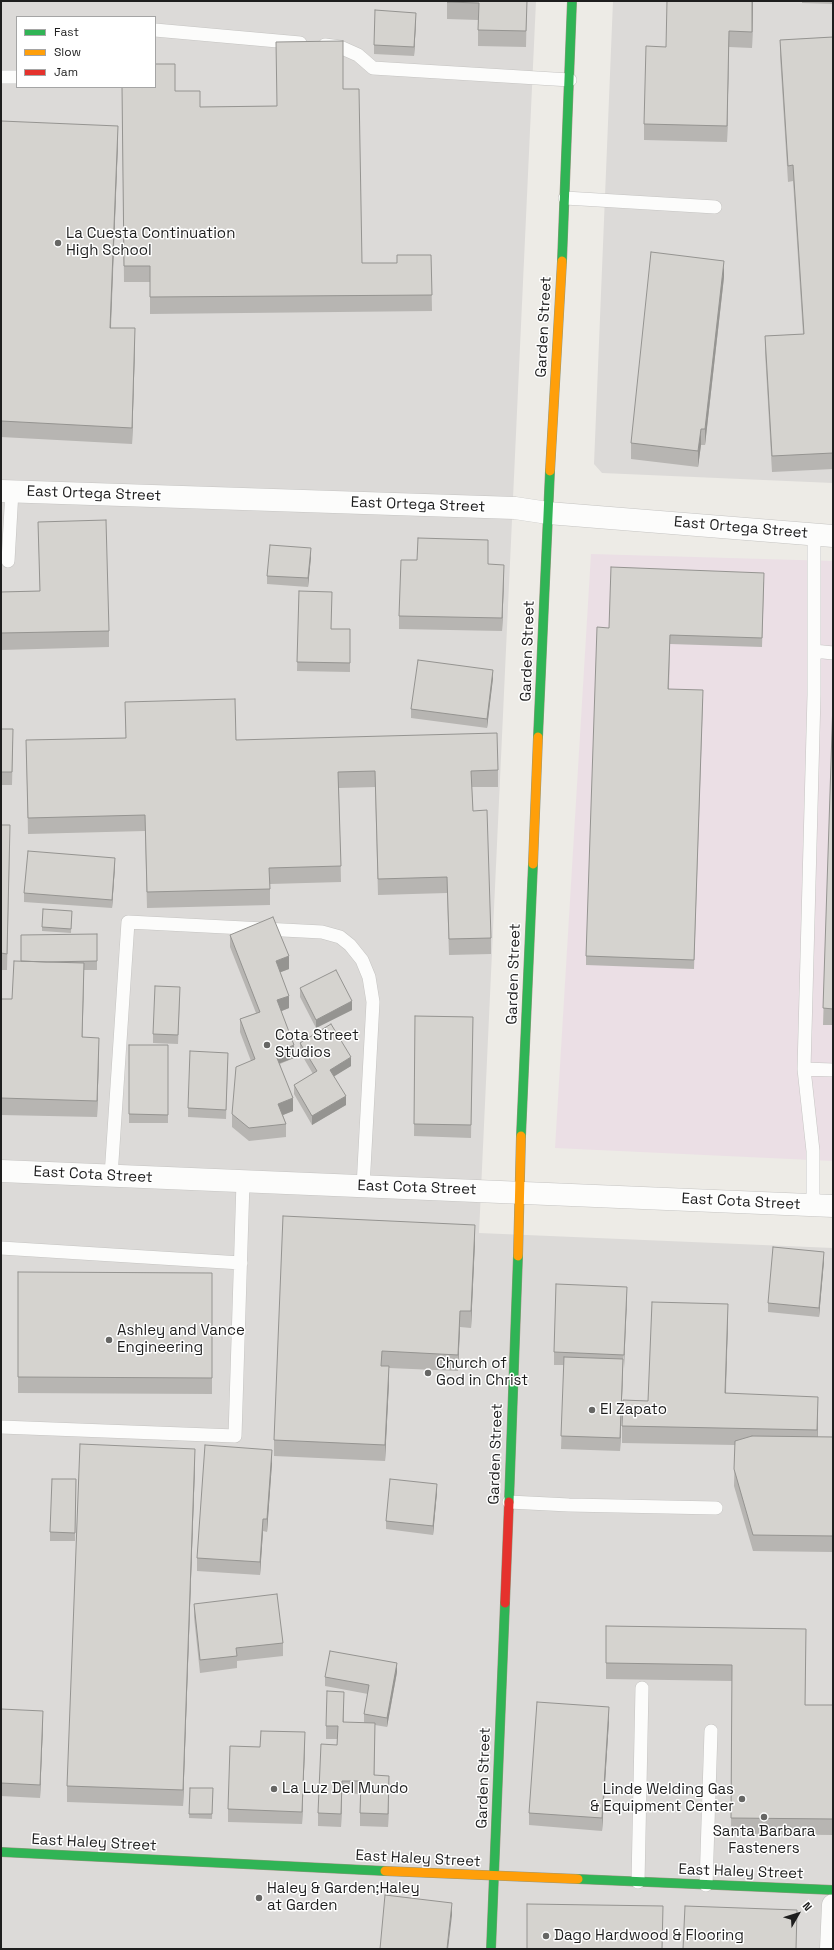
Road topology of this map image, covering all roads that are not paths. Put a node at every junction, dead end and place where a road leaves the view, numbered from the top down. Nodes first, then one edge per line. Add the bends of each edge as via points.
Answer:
1 (572, 1) edge
2 (156, 30) edge
3 (1, 77) edge
4 (16, 77) edge
5 (570, 80) junction
6 (566, 198) junction
7 (715, 207) dead end
8 (6, 491) edge
9 (548, 512) junction
10 (823, 535) edge
11 (8, 561) dead end
12 (814, 651) junction
13 (833, 653) edge
14 (804, 1069) junction
15 (833, 1070) edge
16 (1, 1171) edge
17 (111, 1176) junction
18 (243, 1182) junction
19 (363, 1187) junction
20 (521, 1192) junction
21 (823, 1206) edge
22 (1, 1248) edge
23 (241, 1264) junction
24 (1, 1427) edge
25 (509, 1502) junction
26 (716, 1508) dead end
27 (642, 1688) edge
28 (711, 1731) dead end
29 (1, 1852) edge
30 (494, 1876) junction
31 (638, 1882) junction
32 (706, 1885) junction
33 (833, 1890) edge
34 (833, 1905) edge
35 (491, 1949) edge
36 (831, 1949) edge

1 - 5 main road, Garden Street
2 - 5 lane via 340,47 358,55 373,68
3 - 4 lane
5 - 6 main road, Garden Street
6 - 7 lane
6 - 9 main road, Garden Street
8 - 9 street, East Ortega Street via 515,508
8 - 11 lane
9 - 10 street, East Ortega Street
9 - 20 main road, Garden Street via 520,1151
10 - 12 lane
12 - 13 lane
12 - 14 lane
14 - 15 lane
14 - 21 lane via 813,1151
16 - 17 street, East Cota Street
17 - 18 street, East Cota Street
17 - 19 lane via 128,922 322,932 340,937 350,945 362,960 373,1002
18 - 19 street, East Cota Street
18 - 23 lane
19 - 20 street, East Cota Street
20 - 21 street, East Cota Street
20 - 25 main road, Garden Street
22 - 23 lane
23 - 24 lane via 235,1436
25 - 26 lane
25 - 30 main road, Garden Street
27 - 31 lane
28 - 32 lane
29 - 30 main road, East Haley Street
30 - 31 main road, East Haley Street
30 - 35 main road, Garden Street
31 - 32 main road, East Haley Street
32 - 33 main road, East Haley Street
34 - 36 street

